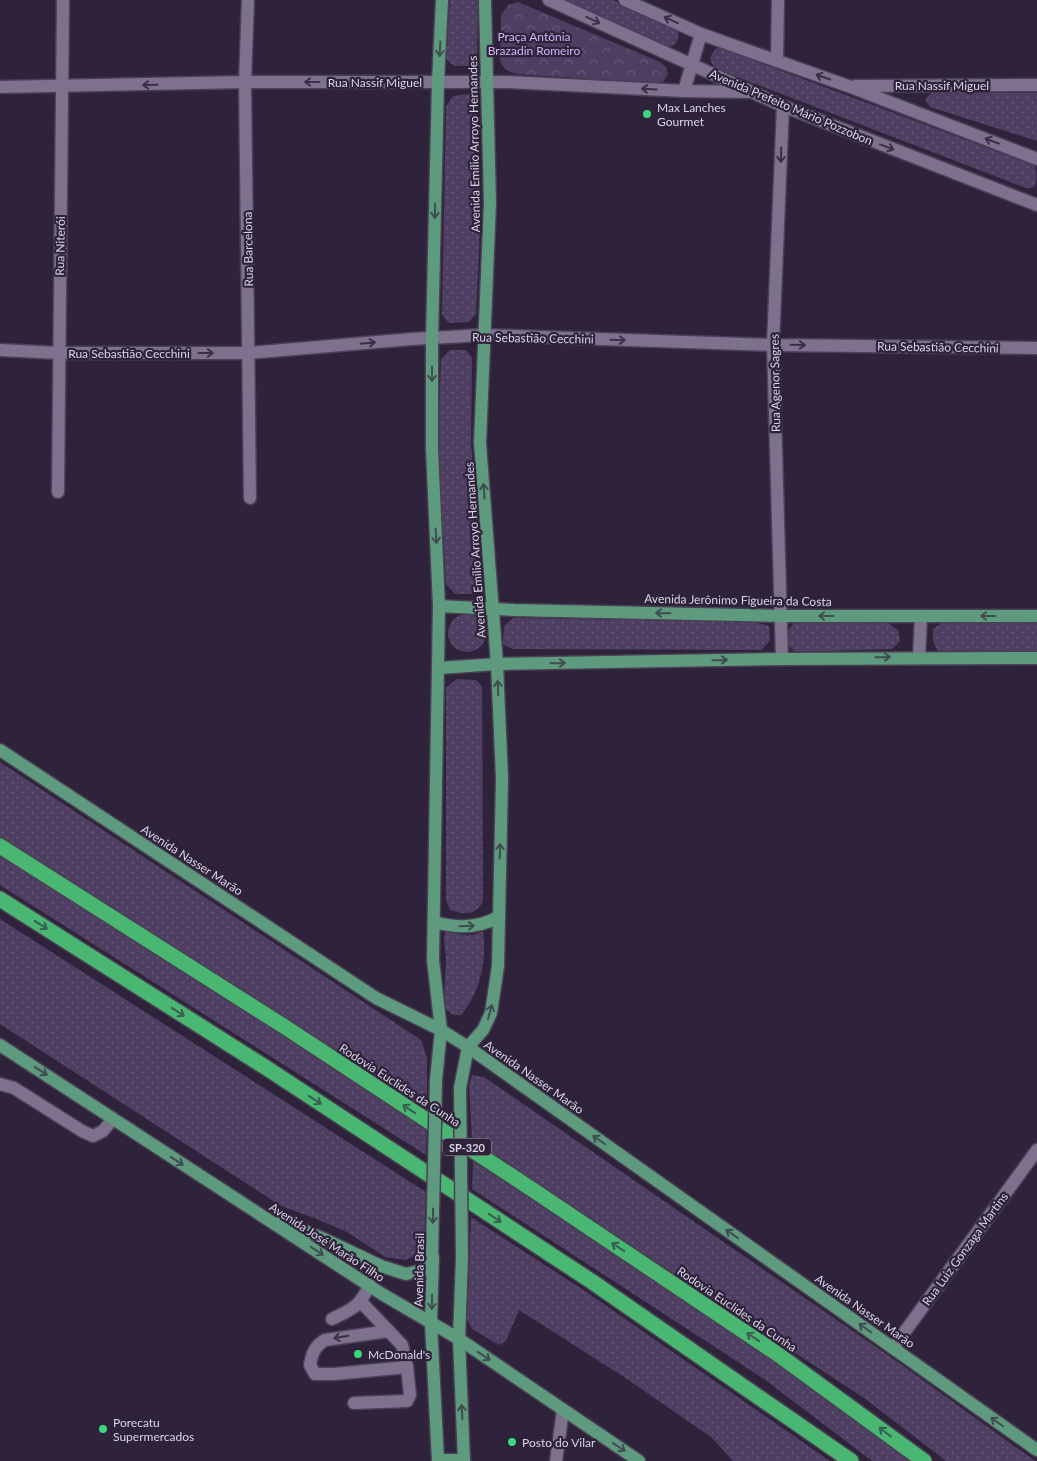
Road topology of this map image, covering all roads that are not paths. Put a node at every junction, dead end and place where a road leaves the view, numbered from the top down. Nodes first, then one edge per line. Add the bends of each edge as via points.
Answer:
1 (63, 0) edge
2 (248, 0) edge
3 (442, 0) edge
4 (485, 0) edge
5 (549, 0) edge
6 (625, 0) edge
7 (778, 0) edge
8 (701, 34) junction
9 (778, 61) junction
10 (691, 65) junction
11 (246, 82) junction
12 (438, 82) junction
13 (488, 83) junction
14 (1037, 85) edge
15 (848, 86) junction
16 (0, 87) edge
17 (62, 87) junction
18 (684, 91) junction
19 (751, 92) junction
20 (783, 106) junction
21 (1037, 159) edge
22 (1037, 205) edge
23 (484, 335) junction
24 (432, 339) junction
25 (774, 345) junction
26 (1037, 348) edge
27 (0, 350) edge
28 (59, 352) junction
29 (249, 353) junction
30 (58, 492) dead end
31 (250, 498) dead end
32 (439, 606) junction
33 (493, 608) junction
34 (782, 616) junction
35 (921, 616) junction
36 (1037, 616) edge
37 (919, 657) junction
38 (1037, 658) edge
39 (782, 659) junction
40 (497, 664) junction
41 (439, 668) junction
42 (0, 750) edge
43 (0, 846) edge
44 (0, 899) edge
45 (498, 917) junction
46 (434, 922) junction
47 (442, 1030) junction
48 (0, 1045) edge
49 (468, 1047) junction
50 (0, 1084) edge
51 (113, 1119) junction
52 (1037, 1150) edge
53 (232, 1197) junction
54 (433, 1258) junction
55 (370, 1285) junction
56 (361, 1302) junction
57 (332, 1319) dead end
58 (431, 1323) junction
59 (389, 1331) junction
60 (459, 1339) junction
61 (894, 1348) junction
62 (407, 1366) junction
63 (354, 1403) dead end
64 (563, 1410) junction
65 (1037, 1450) edge
66 (438, 1460) edge
67 (464, 1461) edge
68 (556, 1461) edge
69 (639, 1461) edge
70 (851, 1461) edge
71 (924, 1461) edge

1 - 17 street, Rua Niterói
2 - 11 street, Rua Barcelona
3 -> 12 main road
4 - 13 main road, Avenida Emílio Arroyo Hernandes
5 -> 10 street, Avenida Prefeito Mário Pozzobon
8 -> 6 street
7 - 9 street
8 - 9 street
8 - 10 street
15 -> 9 street
10 - 18 street
10 - 19 street, Avenida Prefeito Mário Pozzobon
12 -> 11 street, Rua Nassif Miguel
11 -> 17 street, Rua Nassif Miguel
11 - 29 street, Rua Barcelona
12 - 13 street, Rua Nassif Miguel
12 -> 24 main road
18 -> 13 street, Rua Nassif Miguel
13 - 23 main road, Avenida Emílio Arroyo Hernandes via 490,203
14 - 15 street, Rua Nassif Miguel
21 -> 15 street
16 - 17 street, Rua Nassif Miguel
17 - 28 street, Rua Niterói
18 - 19 street, Rua Nassif Miguel
19 - 20 street, Avenida Prefeito Mário Pozzobon
20 -> 22 street, Avenida Prefeito Mário Pozzobon
20 -> 25 street, Rua Agenor Sagres
23 - 24 street, Rua Sebastião Cecchini
23 -> 25 street, Rua Sebastião Cecchini
33 -> 23 main road, Avenida Emílio Arroyo Hernandes via 480,443
29 -> 24 street, Rua Sebastião Cecchini
24 -> 32 main road via 432,449
25 -> 26 street, Rua Sebastião Cecchini
25 - 34 street, Rua Agenor Sagres
27 - 28 street, Rua Sebastião Cecchini
28 -> 29 street, Rua Sebastião Cecchini
28 - 30 street, Rua Niterói
29 - 31 street, Rua Barcelona
32 - 33 main road, Avenida Jerônimo Figueira da Costa
32 - 41 main road
34 -> 33 main road, Avenida Jerônimo Figueira da Costa
33 - 40 main road, Avenida Emílio Arroyo Hernandes
35 -> 34 main road, Avenida Jerônimo Figueira da Costa
34 - 39 street, Rua Agenor Sagres
36 -> 35 main road, Avenida Jerônimo Figueira da Costa
35 - 37 street
37 - 38 main road
39 -> 37 main road
40 -> 39 main road
40 - 41 main road
45 -> 40 main road, Avenida Emílio Arroyo Hernandes via 502,778
41 - 46 main road
42 - 47 main road, Avenida Nasser Marão via 376,998
71 -> 43 highway, Rodovia Euclides da Cunha / SP-320 via 776,1353 549,1201
44 -> 70 highway via 265,1067 591,1281
46 -> 45 main road via 469,926 488,923
49 -> 45 main road, Avenida Emílio Arroyo Hernandes via 483,1030 491,1013 498,966
46 - 47 main road via 433,960
47 - 49 main road, Avenida Nasser Marão
47 -> 54 main road, Avenida Brasil, bridge via 436,1080
48 -> 51 main road, Avenida José Marão Filho
49 - 60 main road, Avenida Emílio Arroyo Hernandes, bridge via 460,1088 462,1257
61 -> 49 main road, Avenida Nasser Marão
50 - 51 street via 14,1088 93,1136 103,1131
51 -> 53 main road, Avenida José Marão Filho
52 - 61 street, Rua Luiz Gonzaga Martins
53 - 54 main road via 380,1266 406,1274 423,1270
53 -> 55 main road, Avenida José Marão Filho
54 -> 58 main road, Avenida Brasil
55 - 56 street
55 - 58 main road, Avenida José Marão Filho
56 - 57 street via 356,1308
56 - 59 street
58 - 60 main road, Avenida José Marão Filho
58 - 66 main road, Avenida Brasil
59 - 62 street via 402,1345
59 -> 62 street via 325,1340 312,1353 310,1365 316,1374
60 -> 64 main road, Avenida José Marão Filho
67 -> 60 main road
65 -> 61 main road, Avenida Nasser Marão
62 - 63 street via 410,1395 407,1401
64 - 68 street
64 -> 69 main road, Avenida José Marão Filho
66 - 67 main road

